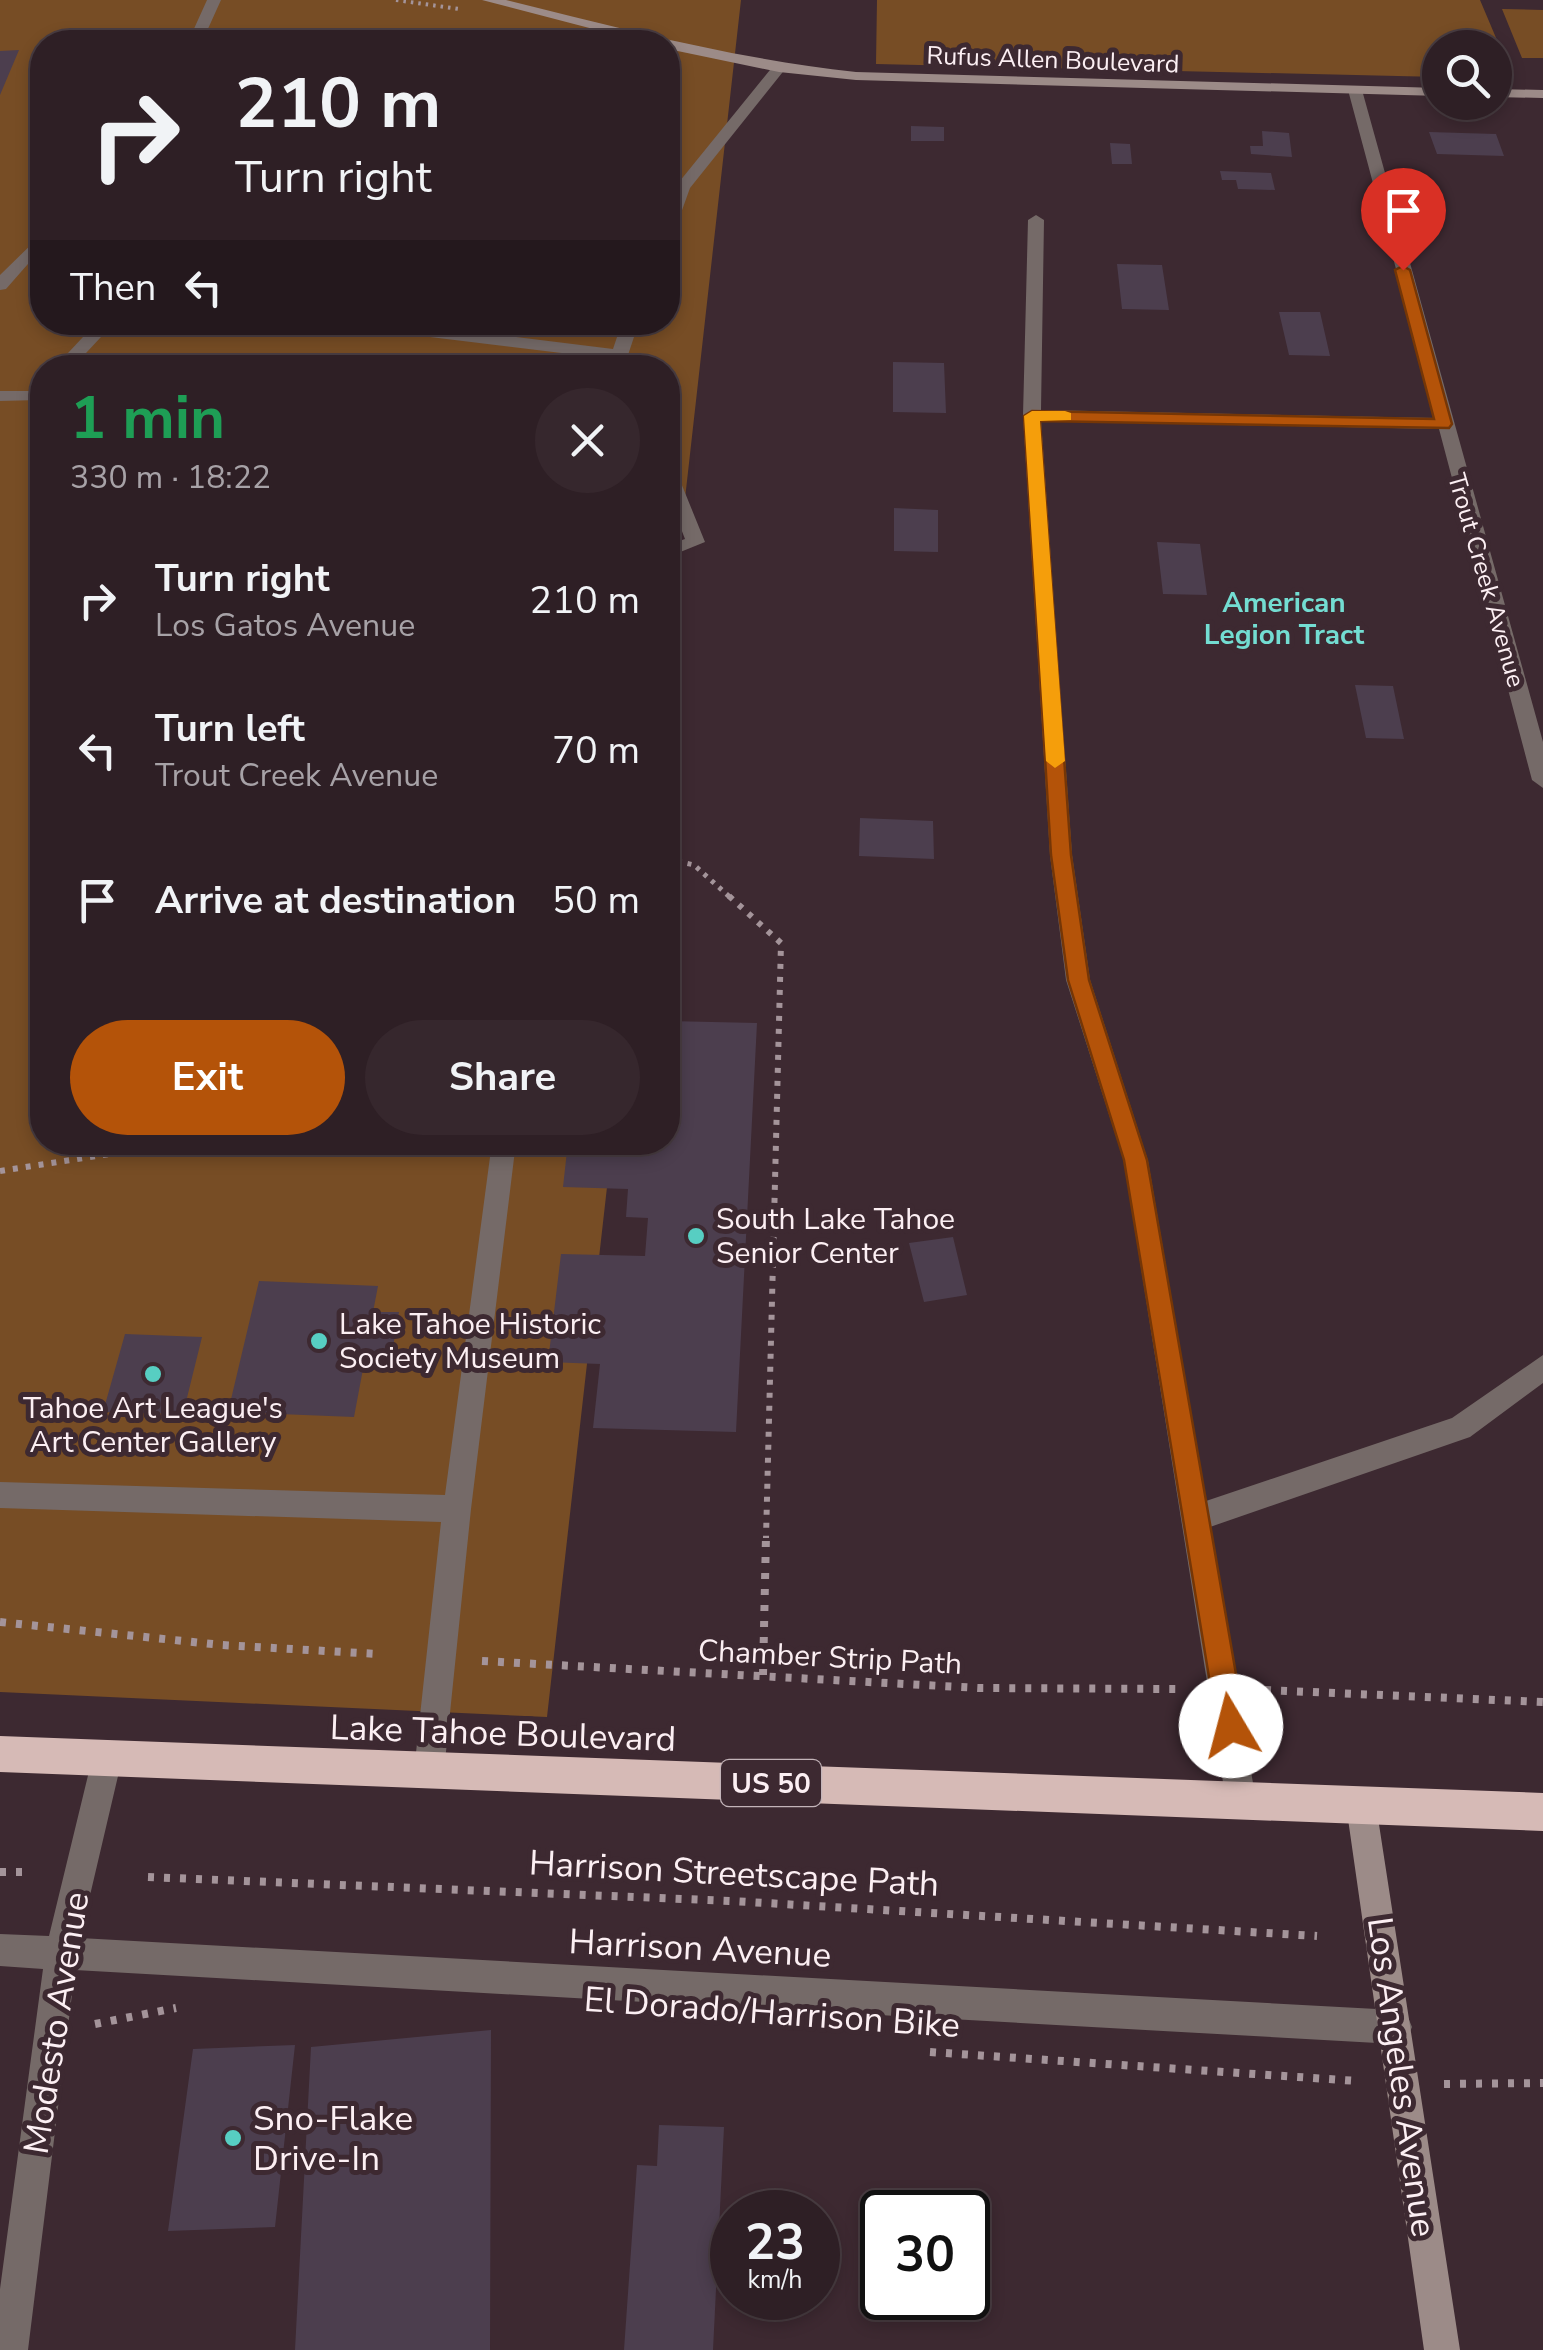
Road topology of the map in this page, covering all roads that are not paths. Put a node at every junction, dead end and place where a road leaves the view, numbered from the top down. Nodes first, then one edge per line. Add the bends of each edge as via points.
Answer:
1 (214, 0) edge
2 (489, 0) edge
3 (200, 30) edge
4 (610, 30) edge
5 (680, 47) edge
6 (779, 68) junction
7 (1355, 90) junction
8 (1422, 92) edge
9 (1512, 93) edge
10 (1543, 94) edge
11 (680, 193) edge
12 (1036, 220) dead end
13 (30, 252) edge
14 (0, 284) edge
15 (94, 335) edge
16 (439, 335) edge
17 (75, 355) edge
18 (580, 355) edge
19 (0, 396) edge
20 (30, 396) edge
21 (1032, 416) junction
22 (1444, 424) junction
23 (680, 503) edge
24 (680, 547) edge
25 (1543, 780) edge
26 (502, 1155) edge
27 (1543, 1367) edge
28 (0, 1496) edge
29 (457, 1509) junction
30 (1197, 1518) junction
31 (0, 1754) edge
32 (107, 1759) junction
33 (429, 1771) junction
34 (1241, 1800) junction
35 (1361, 1805) junction
36 (1543, 1812) edge
37 (0, 1950) edge
38 (60, 1952) junction
39 (1395, 2027) junction
40 (10, 2350) edge
41 (1442, 2350) edge

1 - 3 street
2 - 4 street
5 - 6 street, Rufus Allen Boulevard
6 - 7 street, Rufus Allen Boulevard via 856,76
6 - 11 street
7 - 8 street, Rufus Allen Boulevard
7 - 22 street, Trout Creek Avenue
9 - 10 street
12 - 21 street
13 - 14 street
15 - 17 street
16 - 18 street
19 - 20 street
21 - 22 street
21 - 30 street via 1061,855 1078,980 1136,1160
22 - 25 street, Trout Creek Avenue
23 - 24 street via 696,542
26 - 29 street
27 - 30 street via 1460,1428
28 - 29 street
29 - 33 street
30 - 34 street
31 - 32 highway, Lake Tahoe Boulevard / US 50
32 - 33 highway, Lake Tahoe Boulevard / US 50
32 - 38 street, Modesto Avenue
33 - 34 highway, Lake Tahoe Boulevard / US 50
34 - 35 highway, Lake Tahoe Boulevard / US 50
35 - 36 highway, Lake Tahoe Boulevard / US 50
35 - 39 street, Los Angeles Avenue
37 - 38 street, Harrison Avenue
38 - 39 street, Harrison Avenue
38 - 40 street, Modesto Avenue
39 - 41 street, Los Angeles Avenue

